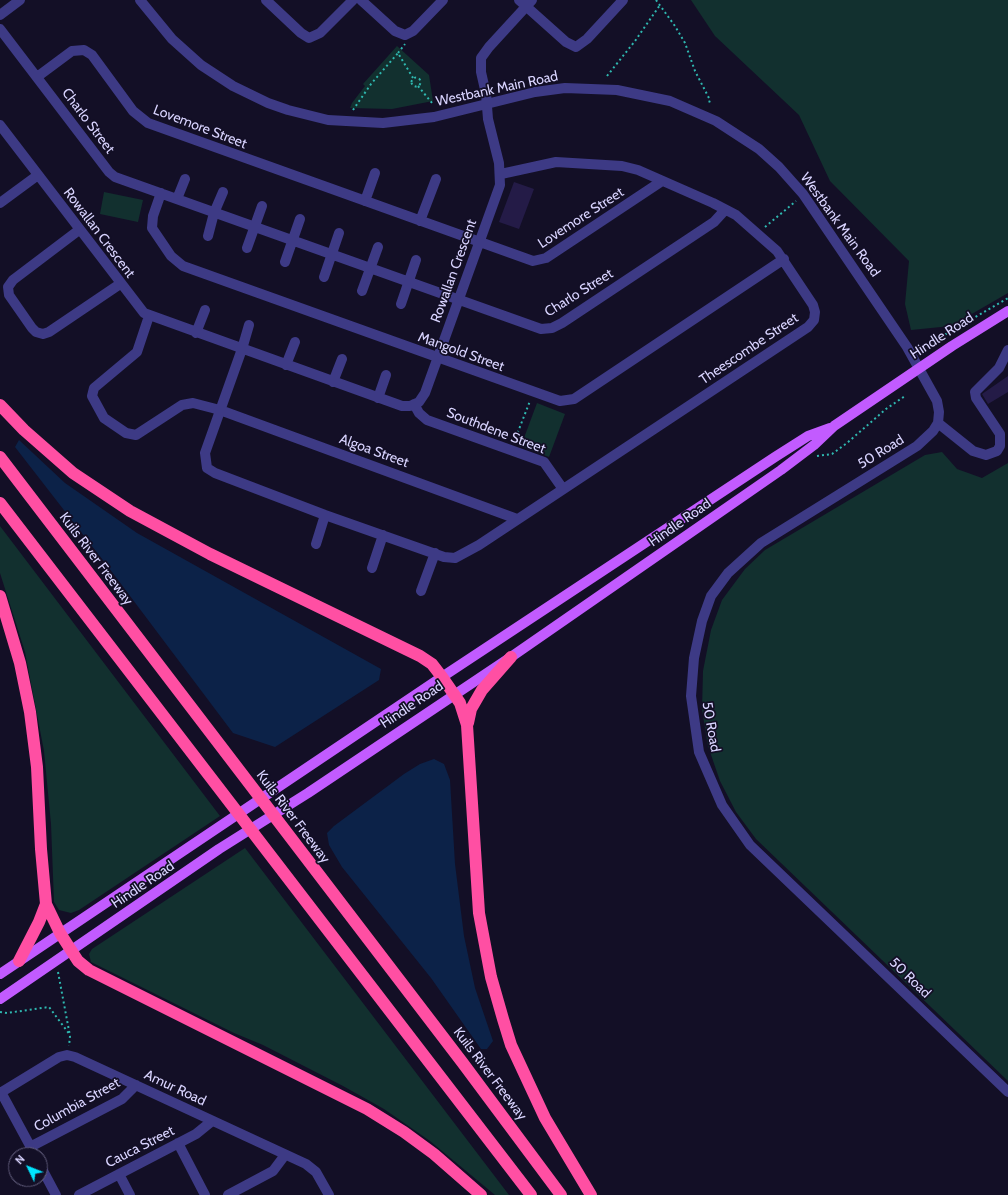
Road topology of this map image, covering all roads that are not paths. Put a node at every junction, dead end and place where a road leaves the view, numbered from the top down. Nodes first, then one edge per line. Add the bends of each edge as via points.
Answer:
1 (20, 0) edge
2 (140, 0) edge
3 (266, 0) edge
4 (353, 0) edge
5 (361, 0) edge
6 (443, 0) edge
7 (623, 0) edge
8 (526, 2) edge
9 (0, 15) edge
10 (0, 29) edge
11 (37, 77) junction
12 (486, 104) junction
13 (0, 124) edge
14 (375, 173) dead end
15 (501, 174) junction
16 (38, 175) junction
17 (185, 179) dead end
18 (436, 179) dead end
19 (662, 181) junction
20 (223, 192) dead end
21 (161, 193) junction
22 (177, 199) junction
23 (365, 201) junction
24 (0, 203) edge
25 (262, 206) dead end
26 (725, 210) junction
27 (214, 213) junction
28 (300, 219) dead end
29 (420, 221) junction
30 (254, 227) junction
31 (79, 230) junction
32 (339, 233) dead end
33 (208, 236) dead end
34 (292, 241) junction
35 (479, 242) junction
36 (378, 247) dead end
37 (247, 248) dead end
38 (331, 255) junction
39 (784, 259) junction
40 (416, 260) dead end
41 (285, 262) dead end
42 (369, 269) junction
43 (324, 277) dead end
44 (408, 282) junction
45 (120, 284) junction
46 (362, 291) dead end
47 (458, 300) junction
48 (401, 304) dead end
49 (205, 310) dead end
50 (1008, 311) edge
51 (149, 316) junction
52 (249, 325) dead end
53 (196, 333) junction
54 (295, 342) dead end
55 (242, 349) junction
56 (1007, 356) edge
57 (437, 358) junction
58 (342, 359) dead end
59 (286, 365) junction
60 (919, 368) junction
61 (386, 375) dead end
62 (333, 382) junction
63 (378, 398) junction
64 (414, 404) junction
65 (0, 406) edge
66 (220, 410) junction
67 (938, 423) junction
68 (834, 426) junction
69 (0, 457) edge
70 (563, 489) junction
71 (0, 503) edge
72 (326, 515) junction
73 (517, 519) junction
74 (383, 535) junction
75 (316, 544) dead end
76 (435, 553) junction
77 (372, 568) dead end
78 (421, 591) dead end
79 (0, 596) edge
80 (512, 657) junction
81 (442, 677) junction
82 (454, 694) junction
83 (467, 724) junction
84 (46, 904) junction
85 (60, 933) junction
86 (70, 951) junction
87 (19, 961) junction
88 (0, 974) edge
89 (0, 999) edge
90 (136, 1085) junction
91 (0, 1092) edge
92 (1008, 1092) edge
93 (212, 1121) junction
94 (178, 1143) junction
95 (30, 1147) edge
96 (39, 1147) edge
97 (285, 1155) junction
98 (119, 1174) junction
99 (48, 1180) edge
100 (56, 1195) edge
101 (79, 1195) edge
102 (130, 1195) edge
103 (205, 1195) edge
104 (228, 1195) edge
105 (329, 1195) edge
106 (481, 1195) edge
107 (531, 1195) edge
108 (562, 1195) edge
109 (591, 1195) edge

1 - 9 street
2 - 12 street, Westbank Main Road via 172,38 201,64 233,86 288,110 328,120 383,123 418,120
3 - 4 street via 301,33 310,38 320,33
5 - 6 street via 395,31 405,35 413,31
7 - 8 street via 587,39 576,46 566,42
8 - 12 street, Rowallan Crescent via 481,58
10 - 11 street, Charlo Street
11 - 21 street, Charlo Street via 111,174 118,179
11 - 23 street, Lovemore Street via 72,51 84,50 92,56 133,111 148,123
12 - 15 street, Rowallan Crescent
12 - 60 street, Westbank Main Road via 535,92 565,88 617,90 670,101 716,121 759,149 803,194 881,306
13 - 16 street, Rowallan Crescent
14 - 23 street
15 - 19 street, Theescombe Street via 567,162 630,167
15 - 35 street, Rowallan Crescent via 500,185
16 - 24 street
16 - 31 street, Rowallan Crescent
17 - 22 street
18 - 29 street
19 - 26 street, Theescombe Street
19 - 35 street, Lovemore Street via 540,261 527,260
20 - 27 street
21 - 22 street, Charlo Street
21 - 57 street, Mangold Street via 153,216 152,228 171,256 183,266
22 - 27 street, Charlo Street
23 - 29 street, Lovemore Street
25 - 30 street
26 - 39 street, Theescombe Street via 736,215 758,233
26 - 47 street, Charlo Street via 714,222 552,328 534,327
27 - 30 street, Charlo Street
27 - 33 street
28 - 34 street
29 - 35 street, Lovemore Street
30 - 34 street, Charlo Street
30 - 37 street
31 - 45 street, Rowallan Crescent
31 - 45 street via 13,280 8,287 9,295 32,328 43,334 49,332
32 - 38 street
34 - 38 street, Charlo Street
34 - 41 street
35 - 47 street, Rowallan Crescent
36 - 42 street
38 - 42 street, Charlo Street
38 - 43 street
39 - 57 street, Mangold Street via 569,401 555,400
39 - 70 street, Theescombe Street via 815,308 811,324
40 - 44 street
42 - 44 street, Charlo Street
42 - 46 street
44 - 47 street, Charlo Street
44 - 48 street
45 - 51 street, Rowallan Crescent via 141,311
47 - 57 street, Rowallan Crescent
49 - 53 street
50 - 60 main road, Hindle Road
51 - 53 street, Rowallan Crescent
51 - 66 street, Algoa Street via 137,352 94,388 93,400 104,418 126,433 136,435 146,431 182,405 193,403
52 - 55 street
53 - 55 street, Rowallan Crescent
54 - 59 street
55 - 59 street, Rowallan Crescent
55 - 66 street, Theescombe Street
56 - 67 street via 993,375 975,392 976,398 996,427 1001,443 997,451 979,454
57 - 64 street, Rowallan Crescent via 425,393
58 - 62 street
59 - 62 street, Rowallan Crescent
60 - 67 street via 937,401
60 - 68 main road, Hindle Road
61 - 63 street
62 - 63 street, Rowallan Crescent
63 - 64 street, Rowallan Crescent via 402,406
64 - 70 street, Southdene Street via 426,420 544,462
65 - 81 highway via 73,473 130,511 175,536 420,656 432,664
66 - 72 street, Theescombe Street via 205,453 206,464 210,470
66 - 73 street, Algoa Street
67 - 92 street, 50 Road via 930,435 917,446 761,542 728,573 711,596 702,621 691,676 694,723 699,752 711,783 722,805 750,845
68 - 80 main road, Hindle Road via 814,446 787,466
68 - 81 main road, Hindle Road via 808,436 775,457
69 - 108 highway, Kuils River Freeway
70 - 73 street, Theescombe Street
71 - 107 highway
72 - 74 street, Theescombe Street
72 - 75 street
73 - 76 street, Theescombe Street via 462,556 450,558
74 - 76 street, Theescombe Street
74 - 77 street
76 - 78 street
79 - 84 highway via 20,663 30,712 37,767
80 - 82 main road, Hindle Road
80 - 83 highway via 482,690 471,709
81 - 82 highway
81 - 85 main road, Hindle Road
82 - 83 highway
82 - 86 main road, Hindle Road
83 - 109 highway via 478,906 491,976 511,1045 545,1118
84 - 85 highway
84 - 87 highway
85 - 86 highway
85 - 87 main road, Hindle Road
86 - 89 main road, Hindle Road
86 - 106 highway via 89,970 367,1109 434,1154
87 - 88 main road, Hindle Road
90 - 91 street, Amur Road via 67,1055
90 - 93 street, Amur Road
90 - 96 street, Columbia Street via 122,1099
91 - 95 street
93 - 94 street, Cauca Street via 202,1130
93 - 97 street, Amur Road
94 - 98 street, Cauca Street
94 - 103 street
97 - 104 street via 273,1171
97 - 105 street, Amur Road via 314,1170
98 - 101 street, Cauca Street
98 - 102 street
99 - 100 street

